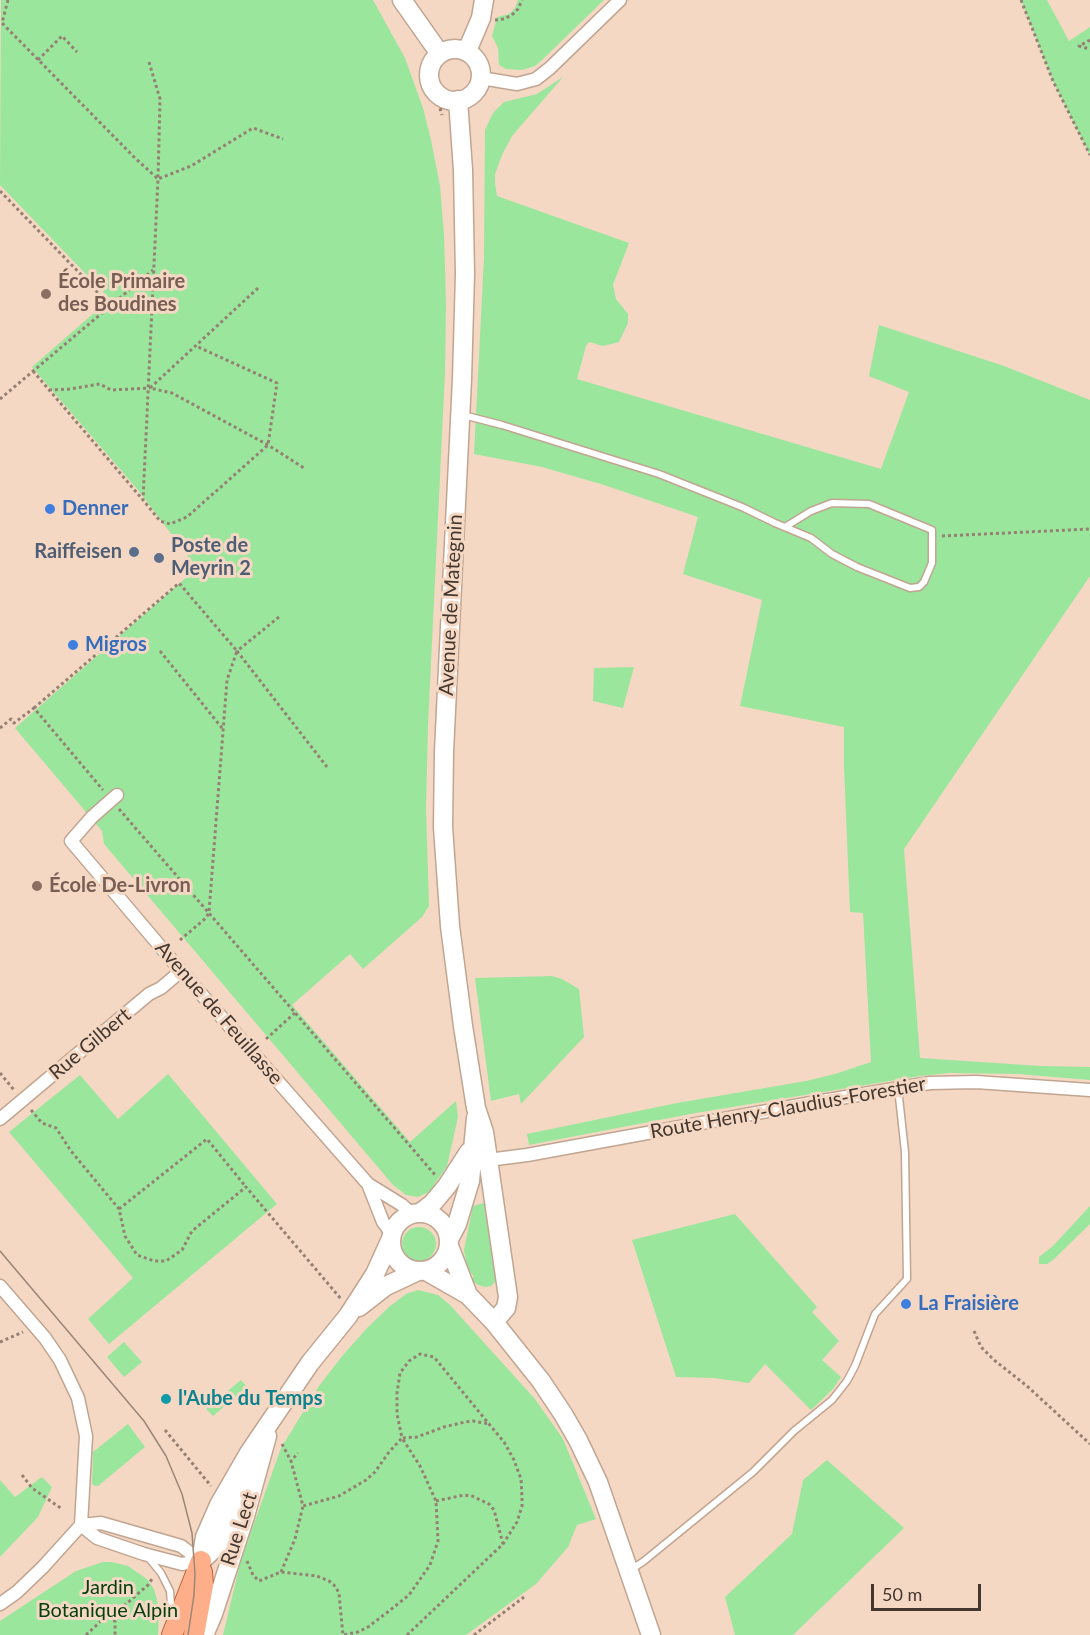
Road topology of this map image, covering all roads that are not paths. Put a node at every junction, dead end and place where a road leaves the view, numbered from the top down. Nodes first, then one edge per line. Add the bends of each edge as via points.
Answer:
1 (402, 0) edge
2 (484, 0) edge
3 (620, 0) edge
4 (466, 51) junction
5 (440, 54) junction
6 (481, 78) junction
7 (458, 100) junction
8 (459, 415) junction
9 (785, 527) junction
10 (117, 795) dead end
11 (181, 970) junction
12 (898, 1087) junction
13 (1090, 1090) edge
14 (476, 1108) junction
15 (0, 1119) edge
16 (472, 1148) junction
17 (488, 1160) junction
18 (368, 1184) junction
19 (416, 1214) junction
20 (391, 1238) junction
21 (449, 1242) junction
22 (422, 1271) junction
23 (0, 1286) edge
24 (468, 1295) junction
25 (344, 1308) junction
26 (494, 1322) junction
27 (271, 1422) junction
28 (81, 1525) junction
29 (144, 1554) junction
30 (201, 1561) junction
31 (629, 1571) junction
32 (0, 1604) edge
33 (172, 1635) edge
34 (194, 1635) edge
35 (204, 1635) edge
36 (651, 1635) edge

1 - 5 main road
2 - 4 main road via 481,18
3 - 6 street via 536,79 517,84
4 - 5 main road via 455,49
4 - 6 main road via 479,65
5 - 7 main road via 431,66 432,87 443,98
6 - 7 main road via 473,93
7 - 8 main road, Avenue de Mategnin via 465,264
8 - 9 lane via 634,465
8 - 14 main road, Avenue de Mategnin via 443,826 454,964
9 - 9 lane via 811,538 857,567 910,588 919,587 930,571 932,530 869,504 832,503
10 - 11 street, Avenue de Feuillasse via 71,841
11 - 15 street, Rue Gilbert
11 - 18 street, Avenue de Feuillasse
12 - 13 street, Route Henry-Claudius-Forestier via 976,1082
12 - 17 street, Route Henry-Claudius-Forestier
12 - 31 lane via 906,1152 907,1279 875,1314 855,1366 832,1400 753,1472
14 - 16 main road, Avenue de Mategnin
14 - 17 main road, Avenue de Mategnin
16 - 19 main road, Avenue de Mategnin via 432,1204
16 - 21 main road, Avenue de Mategnin via 468,1187
17 - 26 main road, Avenue de Mategnin via 508,1297 506,1308
18 - 19 street, Avenue de Feuillasse
18 - 20 street, Avenue de Feuillasse
19 - 20 main road via 399,1221
19 - 21 main road via 437,1219
20 - 22 main road via 398,1262
20 - 25 main road, Rue Lect via 375,1274
21 - 22 main road via 440,1264
21 - 24 main road
22 - 24 main road
22 - 25 main road, Rue Lect
23 - 28 street via 45,1338 78,1398 86,1436
24 - 26 main road
25 - 27 main road, Rue Lect
26 - 31 main road via 541,1381 578,1440 598,1482
27 - 30 main road, Rue Lect via 217,1546
27 - 35 main road, Rue Lect via 245,1516
28 - 29 street via 97,1538
28 - 30 street via 101,1523 181,1546
28 - 32 street via 43,1568
29 - 30 street via 184,1564
29 - 33 lane via 170,1591
30 - 33 main road, Rue Lect
30 - 34 main road, Rue Lect via 203,1585
31 - 36 main road

